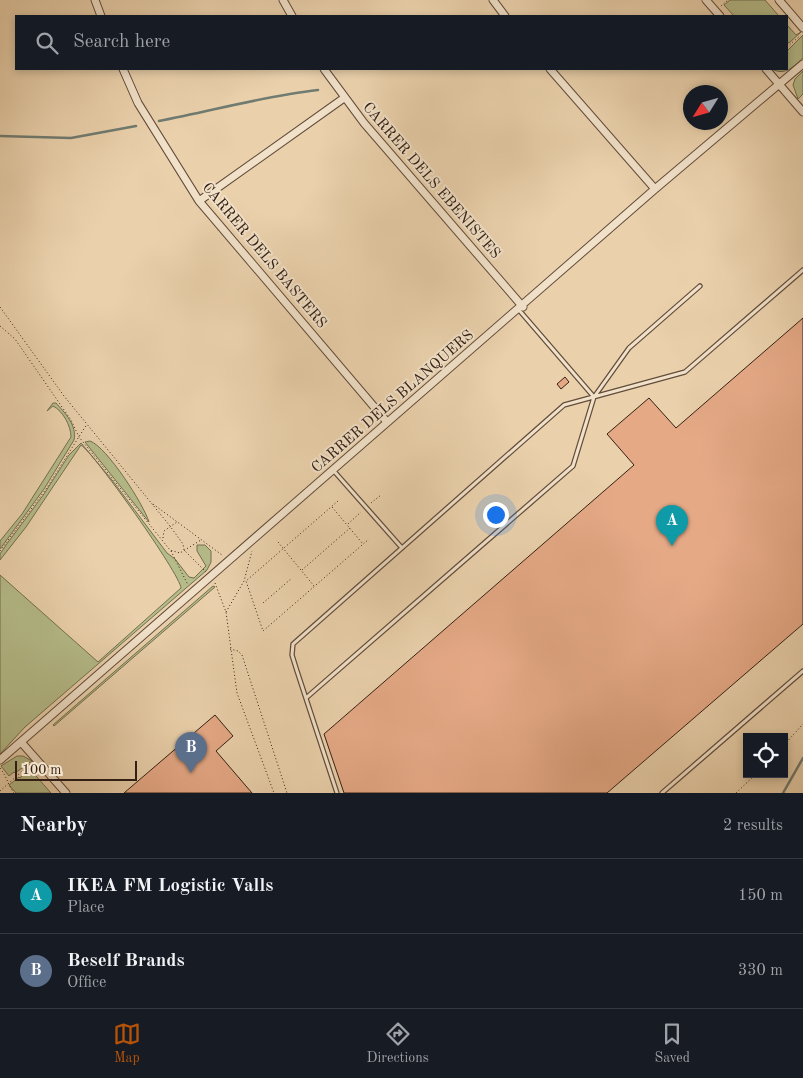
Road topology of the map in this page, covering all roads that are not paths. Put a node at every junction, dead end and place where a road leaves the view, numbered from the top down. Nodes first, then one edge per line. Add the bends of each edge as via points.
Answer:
1 (95, 0) edge
2 (283, 0) edge
3 (493, 0) edge
4 (706, 0) edge
5 (779, 0) edge
6 (102, 15) edge
7 (291, 15) edge
8 (504, 15) edge
9 (719, 15) edge
10 (803, 28) edge
11 (803, 64) edge
12 (123, 70) edge
13 (325, 70) edge
14 (551, 70) edge
15 (767, 70) edge
16 (780, 85) junction
17 (344, 98) junction
18 (803, 112) edge
19 (655, 189) junction
20 (199, 202) junction
21 (803, 270) edge
22 (700, 286) dead end
23 (521, 308) junction
24 (594, 398) junction
25 (387, 422) junction
26 (333, 470) junction
27 (402, 548) junction
28 (803, 671) edge
29 (306, 698) junction
30 (21, 742) junction
31 (0, 760) edge
32 (66, 793) edge
33 (337, 793) edge
34 (662, 793) edge

1 - 6 street
2 - 7 street
3 - 8 street
4 - 9 street
5 - 10 street
11 - 16 street, CARRER DELS BLANQUERS
12 - 20 street, CARRER DELS BASTERS via 138,103
13 - 17 street, CARRER DELS EBENISTES
14 - 19 street
15 - 16 street
16 - 18 street
16 - 19 street, CARRER DELS BLANQUERS
17 - 20 street
17 - 23 street, CARRER DELS EBENISTES
19 - 23 street, CARRER DELS BLANQUERS
20 - 25 street, CARRER DELS BASTERS
21 - 24 lane via 685,372
22 - 24 lane via 629,348
23 - 24 lane
23 - 25 street, CARRER DELS BLANQUERS
24 - 27 lane via 564,405
24 - 29 lane via 573,466
25 - 26 street, CARRER DELS BLANQUERS
26 - 27 lane
26 - 30 street, CARRER DELS BLANQUERS
27 - 29 lane via 293,644 292,655
28 - 34 lane
29 - 33 lane
30 - 31 street, CARRER DELS BLANQUERS
30 - 32 street

